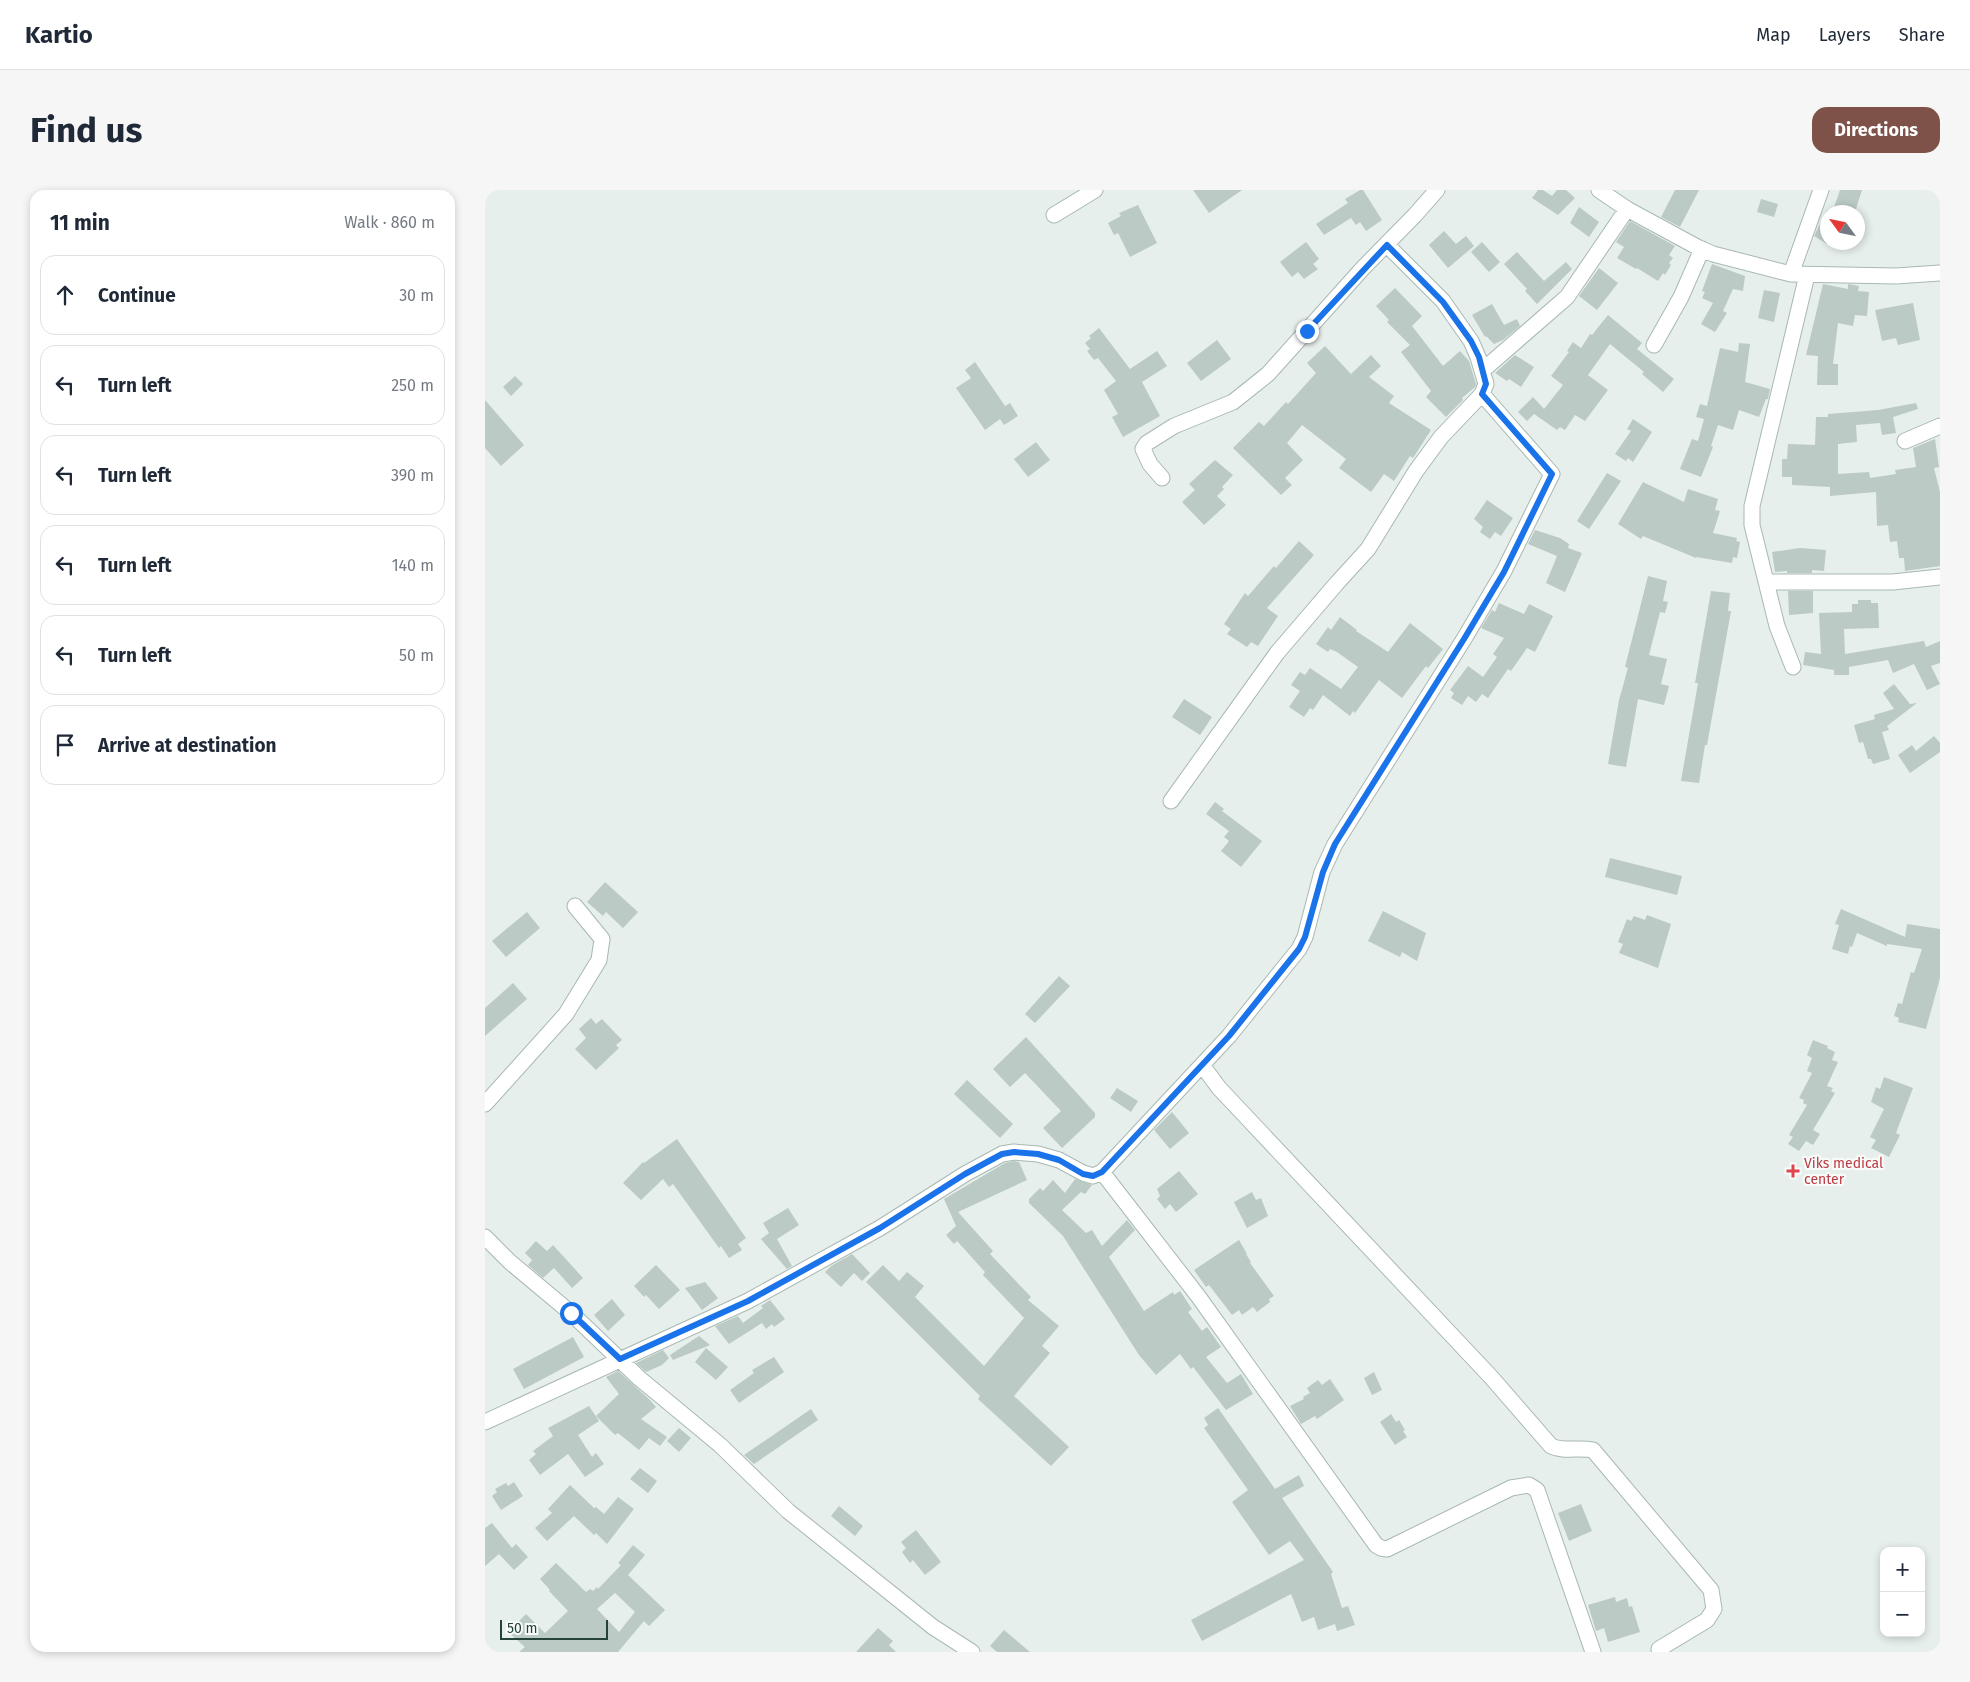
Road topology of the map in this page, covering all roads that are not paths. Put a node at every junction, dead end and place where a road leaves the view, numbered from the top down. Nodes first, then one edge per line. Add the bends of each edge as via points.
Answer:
1 (1095, 190) edge
2 (1437, 190) edge
3 (1599, 190) edge
4 (1821, 190) edge
5 (1627, 209) junction
6 (1054, 215) dead end
7 (1387, 245) junction
8 (1702, 250) junction
9 (1940, 273) edge
10 (1791, 274) junction
11 (1807, 275) junction
12 (1654, 345) dead end
13 (1483, 370) junction
14 (1482, 394) junction
15 (1940, 426) edge
16 (1905, 441) dead end
17 (1162, 478) dead end
18 (1940, 577) edge
19 (1766, 582) junction
20 (1793, 667) dead end
21 (1171, 801) dead end
22 (575, 906) dead end
23 (1202, 1065) junction
24 (485, 1104) edge
25 (1102, 1172) junction
26 (485, 1237) edge
27 (620, 1359) junction
28 (485, 1422) edge
29 (1656, 1651) edge
30 (972, 1652) edge
31 (1593, 1652) edge

1 - 6 street
2 - 7 street
3 - 5 street
4 - 10 street
5 - 8 street
5 - 13 street via 1567,297
7 - 13 street via 1443,302 1471,341
7 - 17 street via 1268,374 1233,402 1174,426 1147,443 1143,449 1145,456
8 - 10 street
8 - 12 street
9 - 11 street
10 - 11 street
11 - 19 street via 1752,506 1752,525
13 - 14 street via 1486,384
14 - 21 street via 1441,437 1368,549 1277,653
14 - 23 street via 1550,470 1551,476 1504,572 1335,844 1299,949
15 - 16 street
18 - 19 street via 1893,582
19 - 20 street via 1777,626
22 - 24 street via 602,939 599,960 566,1014
23 - 25 street
23 - 29 street via 1219,1088 1491,1377 1551,1446 1593,1450 1711,1590 1714,1609 1707,1620
25 - 27 street via 1093,1176 1083,1174 1059,1160 1038,1154 1002,1154 880,1228 748,1301
25 - 31 street via 1198,1296 1376,1545 1387,1549 1511,1488 1529,1485 1537,1490
26 - 27 street
27 - 28 street
27 - 30 street via 720,1445 788,1511 933,1627

